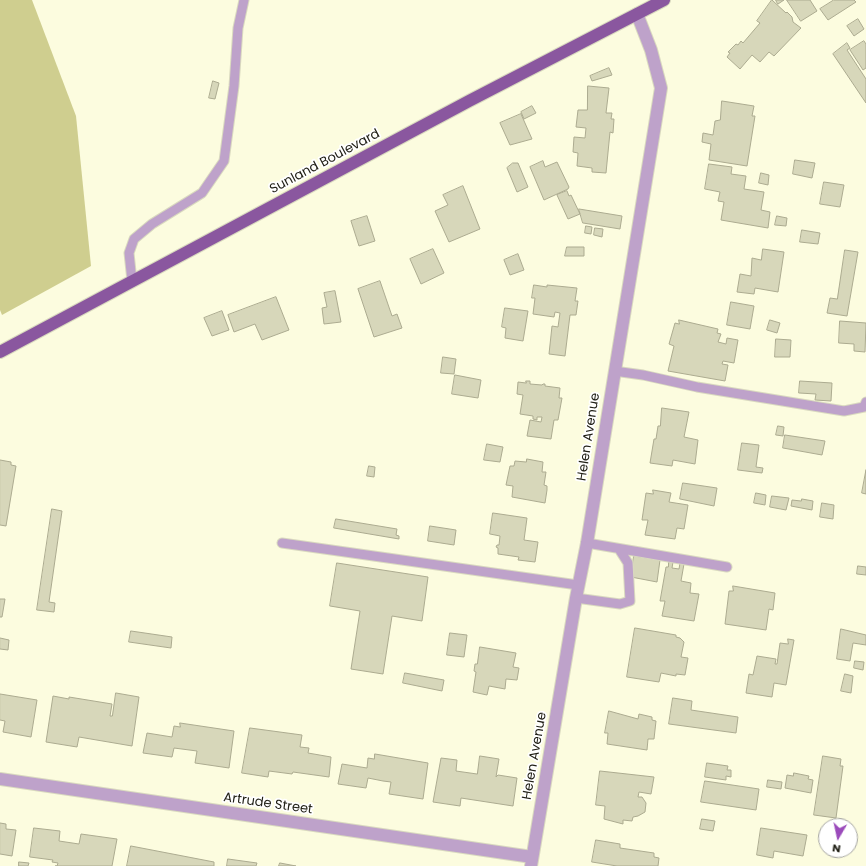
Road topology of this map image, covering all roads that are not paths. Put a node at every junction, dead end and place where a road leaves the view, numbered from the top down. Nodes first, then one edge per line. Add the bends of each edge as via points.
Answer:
1 (244, 0) edge
2 (664, 0) edge
3 (637, 14) junction
4 (132, 281) junction
5 (0, 352) edge
6 (614, 371) junction
7 (866, 402) edge
8 (282, 543) dead end
9 (587, 543) junction
10 (619, 549) junction
11 (727, 567) dead end
12 (578, 585) junction
13 (576, 598) junction
14 (0, 779) edge
15 (531, 862) edge

1 - 4 lane via 238,28 234,86 224,161 202,193 152,224 134,239 129,253
2 - 3 main road, Sunland Boulevard
3 - 4 main road, Sunland Boulevard via 462,104
3 - 6 street, Helen Avenue via 652,50 660,88
4 - 5 main road, Sunland Boulevard
6 - 7 lane via 643,374 697,387 844,411 864,407
6 - 9 street, Helen Avenue
8 - 12 lane
9 - 10 lane
9 - 12 street, Helen Avenue
10 - 11 lane
10 - 13 lane via 628,563 630,601 620,604
12 - 13 street, Helen Avenue
13 - 15 street, Helen Avenue
14 - 15 street, Artrude Street

